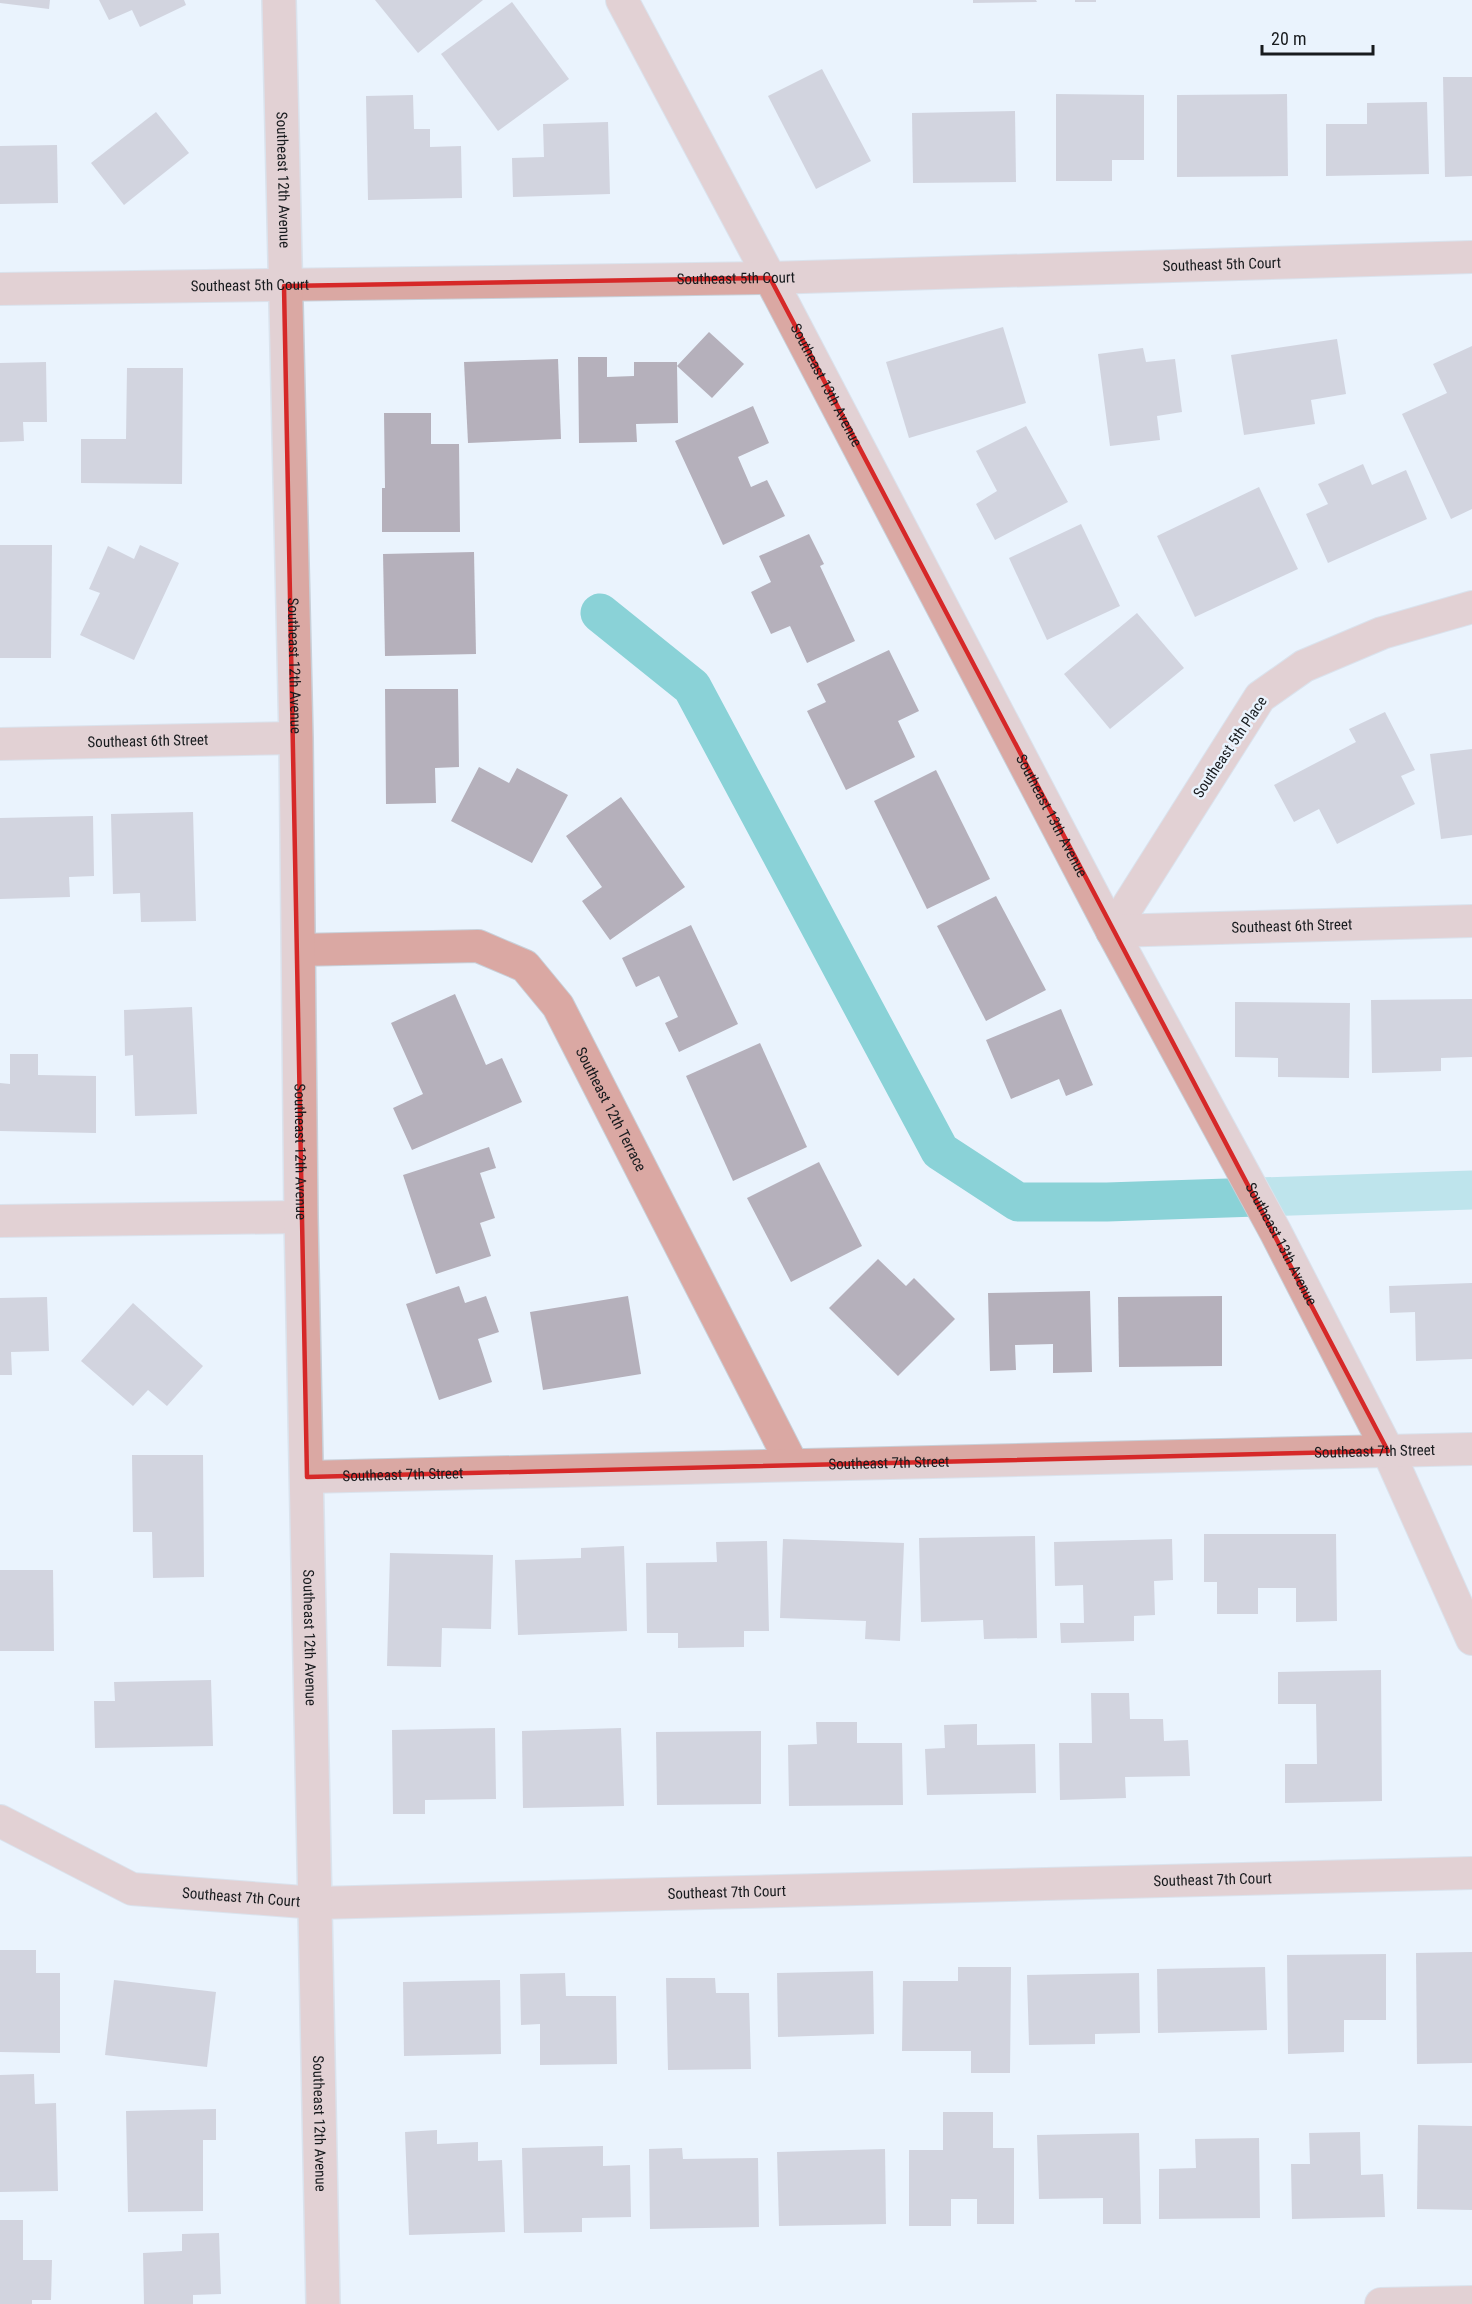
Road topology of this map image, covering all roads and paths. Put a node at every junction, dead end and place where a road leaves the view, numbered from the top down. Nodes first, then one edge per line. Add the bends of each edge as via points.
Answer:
1 (279, 0) edge
2 (622, 0) edge
3 (1472, 257) edge
4 (770, 278) junction
5 (284, 286) junction
6 (0, 289) edge
7 (1472, 608) edge
8 (296, 738) junction
9 (0, 744) edge
10 (1472, 921) edge
11 (1112, 931) junction
12 (298, 950) junction
13 (301, 1217) junction
14 (0, 1221) edge
15 (1472, 1449) edge
16 (1388, 1451) junction
17 (792, 1464) junction
18 (307, 1477) junction
19 (1472, 1639) edge
20 (0, 1821) edge
21 (1472, 1873) edge
22 (316, 1904) junction
23 (1472, 2302) edge
24 (323, 2304) edge
25 (1381, 2304) edge

1 - 5 street, Southeast 12th Avenue
2 - 4 street, Southeast 13th Avenue
3 - 4 street, Southeast 5th Court
4 - 5 street, Southeast 5th Court
4 - 11 street, Southeast 13th Avenue
5 - 6 street, Southeast 5th Court
5 - 8 street, Southeast 12th Avenue
7 - 11 street, Southeast 5th Place via 1382,633 1304,666 1260,697
8 - 9 street, Southeast 6th Street
8 - 12 street, Southeast 12th Avenue
10 - 11 street, Southeast 6th Street
11 - 16 street, Southeast 13th Avenue via 1232,1150
12 - 13 street, Southeast 12th Avenue
12 - 17 street, Southeast 12th Terrace via 478,946 525,966 558,1006
13 - 14 street
13 - 18 street, Southeast 12th Avenue
15 - 16 street, Southeast 7th Street
16 - 17 street, Southeast 7th Street
16 - 19 street, Southeast 13th Avenue
17 - 18 street, Southeast 7th Street
18 - 22 street, Southeast 12th Avenue
20 - 22 street, Southeast 7th Court via 132,1889
21 - 22 street, Southeast 7th Court
22 - 24 street, Southeast 12th Avenue
23 - 25 street

